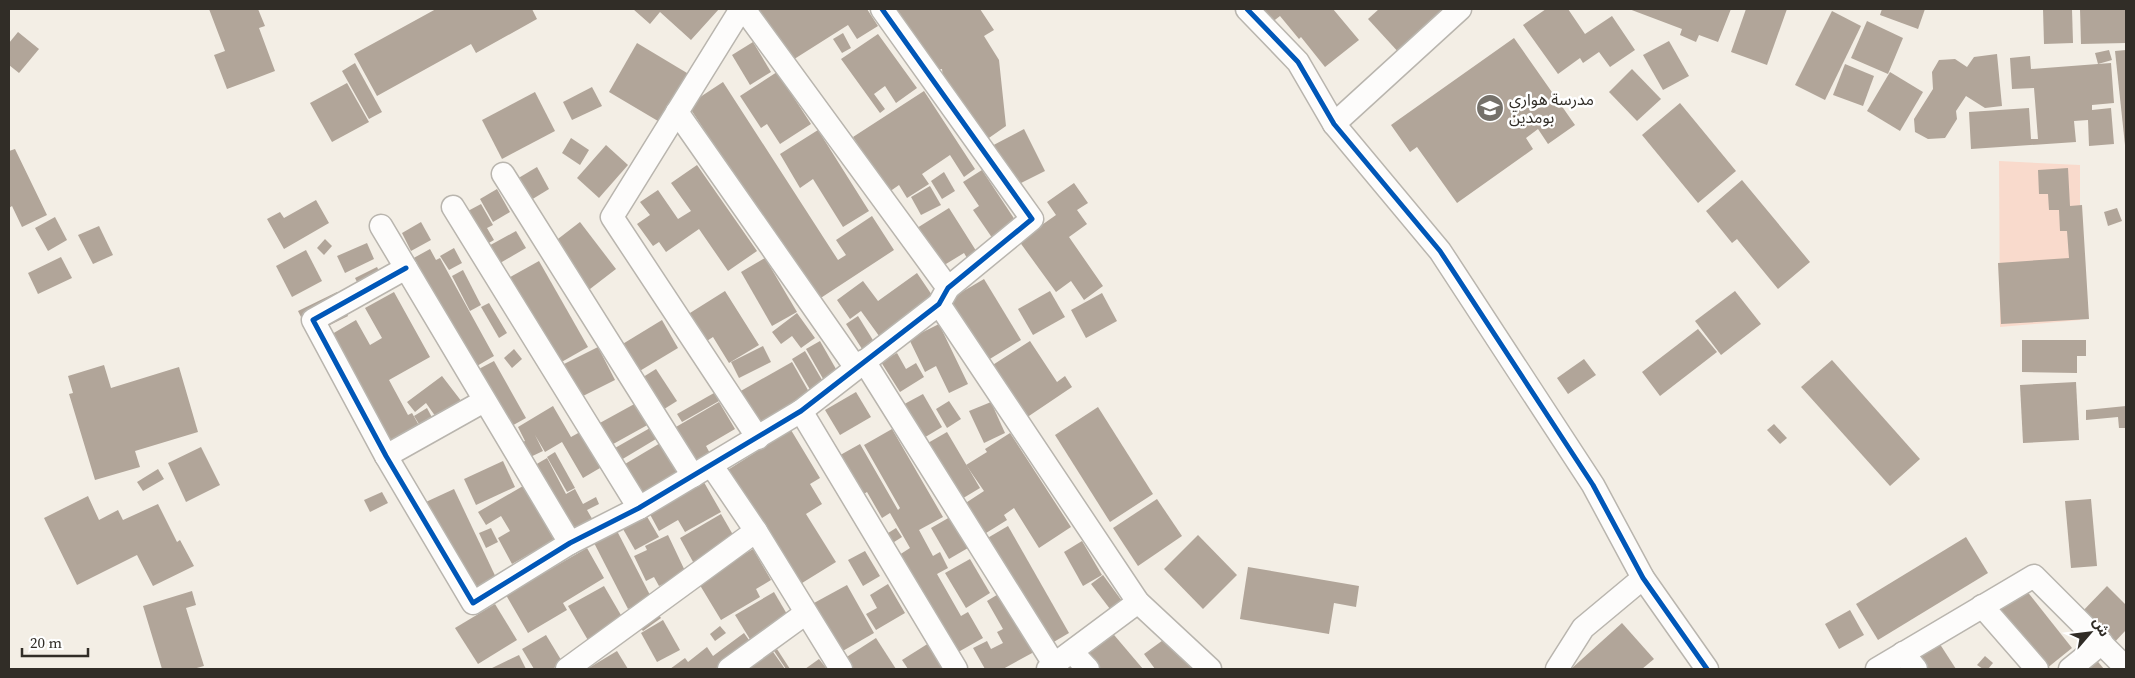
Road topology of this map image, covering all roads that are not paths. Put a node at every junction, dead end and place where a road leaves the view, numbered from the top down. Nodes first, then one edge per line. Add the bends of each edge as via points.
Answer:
1 (743, 9) edge
2 (882, 9) edge
3 (1248, 9) edge
4 (1460, 9) edge
5 (677, 112) junction
6 (1334, 124) junction
7 (502, 174) dead end
8 (453, 207) dead end
9 (381, 226) dead end
10 (406, 268) junction
11 (943, 296) junction
12 (860, 365) junction
13 (484, 400) junction
14 (801, 411) junction
15 (758, 438) junction
16 (386, 456) junction
17 (702, 471) junction
18 (639, 508) junction
19 (756, 531) junction
20 (570, 543) junction
21 (1643, 578) junction
22 (1138, 602) junction
23 (1982, 606) junction
24 (806, 613) junction
25 (2102, 643) junction
26 (1909, 661) edge
27 (1058, 662) edge
28 (2126, 668) edge
29 (568, 669) edge
30 (729, 669) edge
31 (841, 669) edge
32 (956, 669) edge
33 (1088, 669) edge
34 (1210, 669) edge
35 (1557, 669) edge
36 (1707, 669) edge
37 (1877, 669) edge
38 (2037, 669) edge
39 (2070, 669) edge

1 - 5 street
1 - 11 street
2 - 11 street via 1032,220
3 - 6 street via 1298,62
4 - 6 street
5 - 12 street
5 - 15 street via 612,217
6 - 21 street via 1440,251 1593,485
7 - 17 street
8 - 18 street
9 - 10 street
10 - 13 street
10 - 16 street via 313,320
11 - 12 street
11 - 22 street
12 - 14 street
12 - 27 street
13 - 16 street
13 - 20 street
14 - 15 street
14 - 32 street
15 - 17 street
16 - 20 street via 473,603
17 - 18 street
17 - 19 street
18 - 20 street
19 - 24 street
19 - 29 street
21 - 35 street via 1583,628
21 - 36 street
22 - 27 street
22 - 34 street
23 - 25 street via 2034,576
23 - 26 street
23 - 38 street
24 - 30 street
24 - 31 street
25 - 28 street
25 - 39 street
26 - 37 street
27 - 33 street

